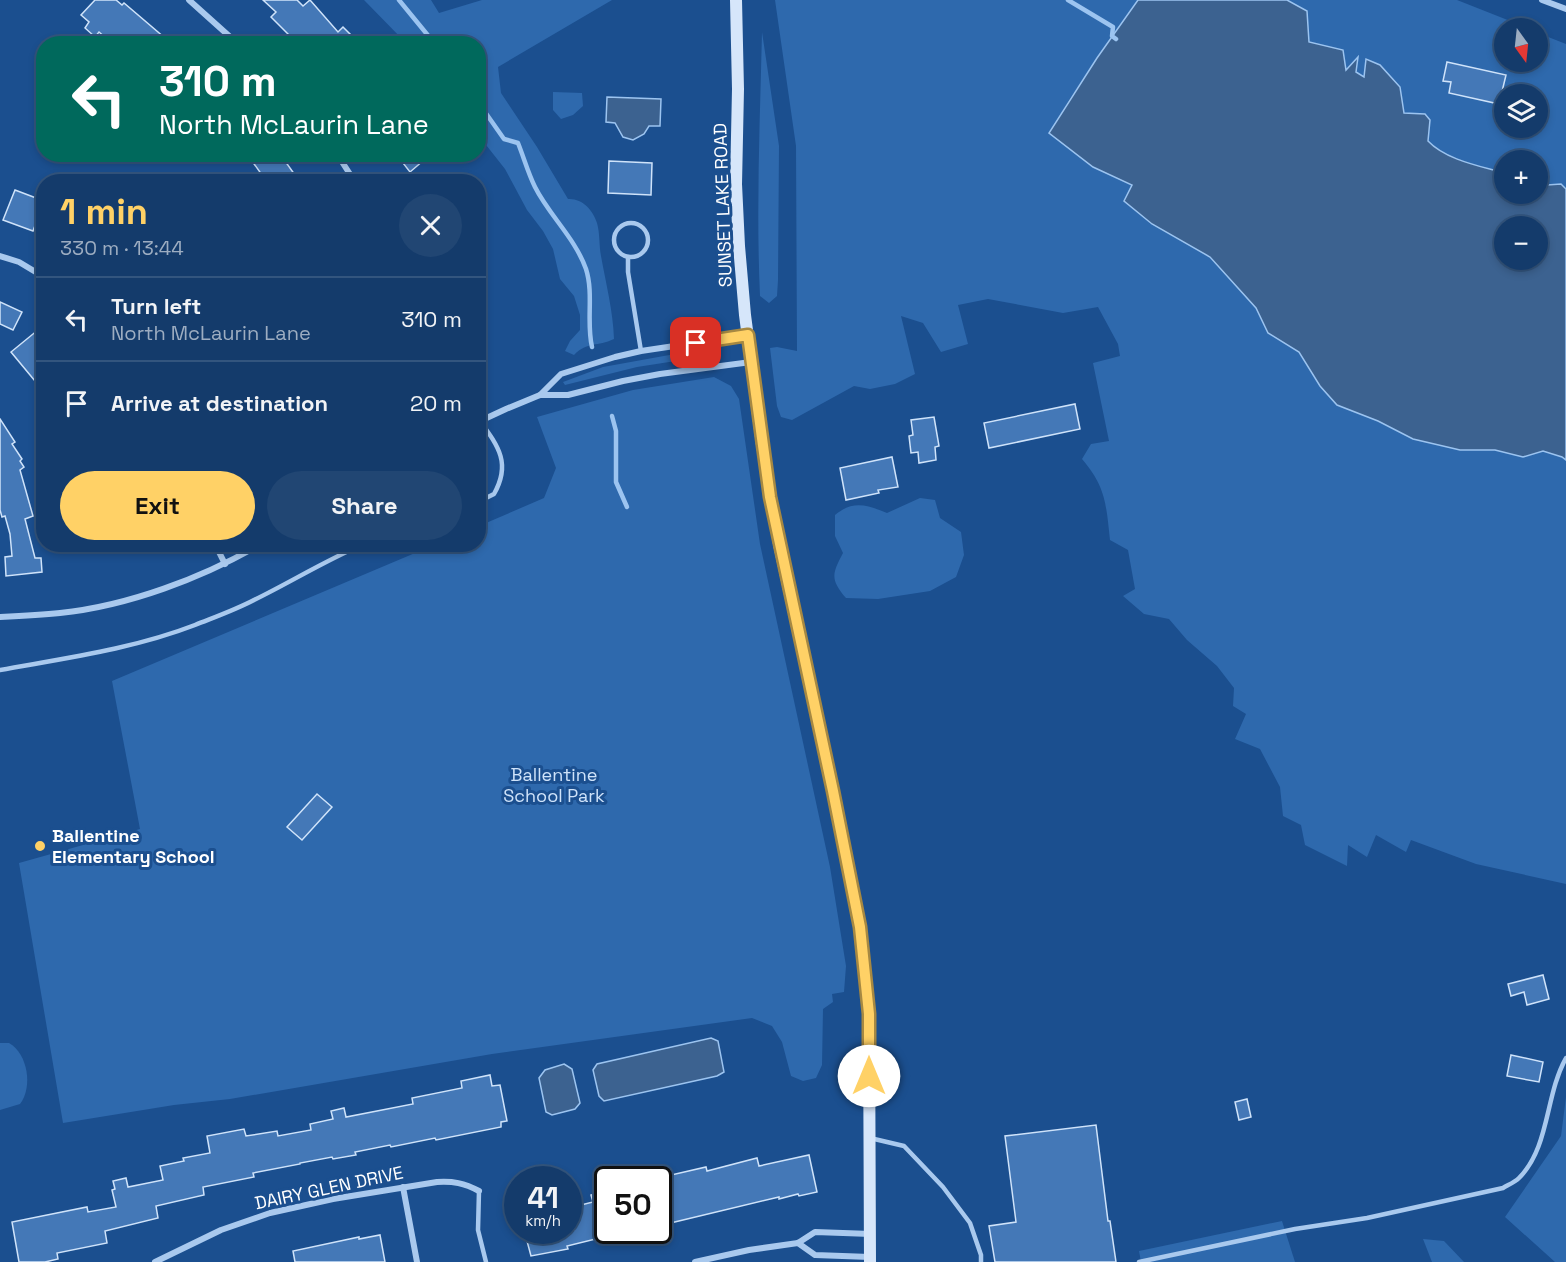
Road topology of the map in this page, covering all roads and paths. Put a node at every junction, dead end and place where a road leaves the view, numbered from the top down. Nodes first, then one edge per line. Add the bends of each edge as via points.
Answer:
1 (189, 0) edge
2 (736, 0) edge
3 (1542, 0) edge
4 (1566, 9) edge
5 (229, 36) edge
6 (0, 256) edge
7 (628, 256) junction
8 (36, 272) edge
9 (748, 335) junction
10 (641, 351) junction
11 (751, 362) junction
12 (540, 395) junction
13 (486, 417) edge
14 (486, 430) edge
15 (486, 498) edge
16 (219, 552) edge
17 (247, 552) edge
18 (348, 552) edge
19 (225, 564) junction
20 (0, 617) edge
21 (0, 670) edge
22 (1566, 1058) edge
23 (869, 1137) junction
24 (403, 1187) junction
25 (478, 1191) joint
26 (871, 1234) junction
27 (798, 1244) junction
28 (870, 1259) edge
29 (155, 1262) edge
30 (417, 1262) edge
31 (486, 1262) edge
32 (695, 1262) edge
33 (981, 1262) edge
34 (1139, 1262) edge

1 - 5 street
2 - 9 main road, SUNSET LAKE ROAD via 736,184
3 - 4 street
6 - 8 street
7 - 7 lane via 642,254 649,239 644,228 634,222 622,225 614,234 615,247
7 - 10 lane
9 - 10 street
9 - 11 main road, SUNSET LAKE ROAD
10 - 12 street via 561,374
11 - 12 street via 660,374 568,395
11 - 23 main road, SUNSET LAKE ROAD via 772,507 860,927 869,1014
12 - 13 street
14 - 15 lane via 495,442 503,471 494,494
16 - 19 street
17 - 19 street
18 - 21 lane via 194,626 111,650
19 - 20 street via 185,581 108,604 62,613
22 - 34 lane via 1559,1071 1539,1149 1519,1179 1503,1188
23 - 26 main road, SUNSET LAKE ROAD
23 - 33 lane via 904,1146 943,1187 970,1223
24 - 25 street, DAIRY GLEN DRIVE via 450,1181
24 - 29 street, DAIRY GLEN DRIVE via 270,1213 221,1230
24 - 30 street
25 - 31 lane via 478,1230
26 - 27 street via 815,1232
26 - 28 main road, SUNSET LAKE ROAD
27 - 28 street via 815,1255
27 - 32 street

